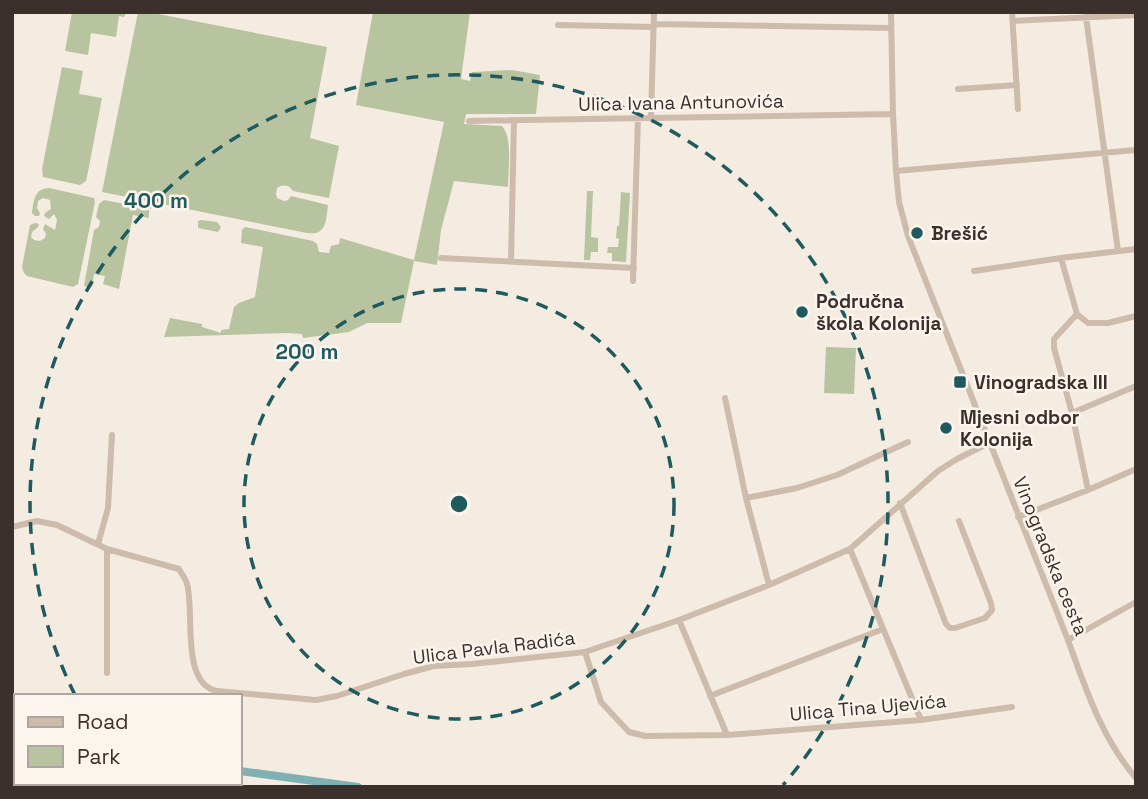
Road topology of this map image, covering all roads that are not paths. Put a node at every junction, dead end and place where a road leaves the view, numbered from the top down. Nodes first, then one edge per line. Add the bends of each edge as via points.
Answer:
1 (654, 12) edge
2 (891, 12) edge
3 (1012, 12) edge
4 (1136, 15) edge
5 (1086, 17) junction
6 (1013, 21) junction
7 (558, 25) dead end
8 (654, 25) junction
9 (891, 28) junction
10 (1017, 85) junction
11 (958, 89) dead end
12 (1018, 110) dead end
13 (893, 114) junction
14 (651, 117) junction
15 (638, 118) junction
16 (470, 121) dead end
17 (514, 122) junction
18 (1136, 150) edge
19 (1104, 153) junction
20 (896, 171) junction
21 (1134, 250) edge
22 (1118, 251) junction
23 (1136, 257) edge
24 (441, 258) dead end
25 (1061, 258) junction
26 (511, 261) junction
27 (634, 268) junction
28 (974, 271) dead end
29 (634, 281) dead end
30 (1077, 314) junction
31 (1136, 316) edge
32 (1136, 386) edge
33 (724, 398) dead end
34 (1072, 413) junction
35 (112, 435) dead end
36 (908, 442) dead end
37 (989, 443) junction
38 (1136, 469) edge
39 (1088, 490) junction
40 (746, 498) junction
41 (900, 503) junction
42 (1018, 517) junction
43 (959, 522) dead end
44 (12, 527) edge
45 (98, 544) junction
46 (107, 549) junction
47 (850, 550) junction
48 (769, 585) junction
49 (1136, 602) edge
50 (679, 620) junction
51 (883, 629) junction
52 (1068, 640) junction
53 (585, 652) junction
54 (107, 673) dead end
55 (710, 696) junction
56 (1012, 706) dead end
57 (921, 720) junction
58 (727, 735) junction
59 (1133, 769) edge
60 (1136, 778) edge

1 - 8 street
2 - 9 street, Vinogradska cesta
3 - 6 street
4 - 5 street
5 - 6 street
5 - 19 street
6 - 10 street
7 - 8 street
8 - 9 street
8 - 14 street
9 - 13 street, Vinogradska cesta
10 - 11 street
10 - 12 street
13 - 14 street, Ulica Ivana Antunovića
13 - 20 street, Vinogradska cesta
14 - 15 street, Ulica Ivana Antunovića
15 - 17 street, Ulica Ivana Antunovića
15 - 27 street
16 - 17 street, Ulica Ivana Antunovića
17 - 26 street
18 - 19 street
19 - 20 street
19 - 22 street
20 - 37 street, Vinogradska cesta via 908,236
21 - 22 street
21 - 23 street
22 - 25 street
24 - 26 street
25 - 28 street
25 - 30 street
26 - 27 street
27 - 29 street
30 - 31 street via 1088,323
30 - 34 street via 1054,339
32 - 34 street
33 - 40 street
34 - 39 street
35 - 45 street via 108,508
36 - 40 street via 837,475
37 - 41 street, Ulica Pavla Radića via 938,471
37 - 42 street, Vinogradska cesta
38 - 39 street
39 - 42 street
40 - 48 street
41 - 43 street via 950,628 985,618 992,610
41 - 47 street, Ulica Pavla Radića
42 - 52 street, Vinogradska cesta
44 - 45 street via 37,521
45 - 46 street
46 - 53 street, Ulica Pavla Radića via 179,569 187,584 195,671 209,690 316,700 435,666
46 - 54 street
47 - 48 street, Ulica Pavla Radića
47 - 51 street
48 - 50 street, Ulica Pavla Radića
49 - 52 street
50 - 53 street, Ulica Pavla Radića
50 - 55 street
51 - 55 street
51 - 57 street
52 - 59 street, Vinogradska cesta via 1115,750
53 - 58 street, Ulica Tina Ujevića via 601,702 629,732 645,736
55 - 58 street
56 - 57 street, Ulica Tina Ujevića
57 - 58 street, Ulica Tina Ujevića
59 - 60 street, Vinogradska cesta

